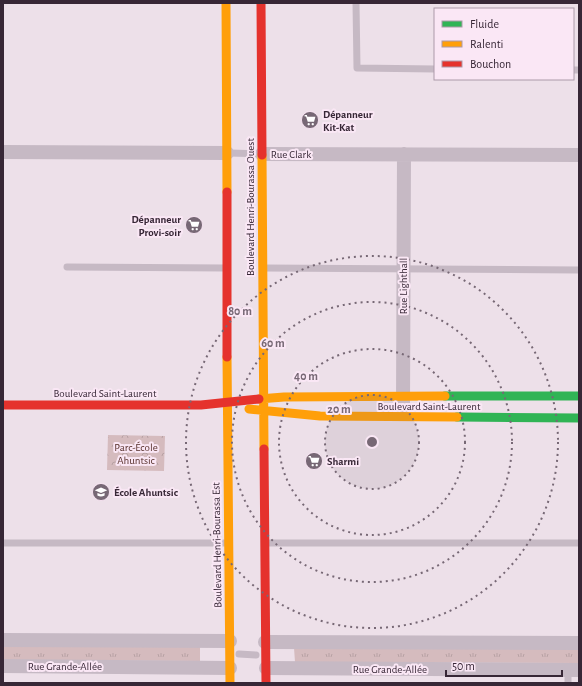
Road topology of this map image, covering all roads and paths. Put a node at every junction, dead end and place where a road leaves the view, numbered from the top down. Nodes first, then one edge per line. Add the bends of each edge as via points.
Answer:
1 (226, 3) edge
2 (261, 3) edge
3 (356, 3) edge
4 (434, 69) edge
5 (3, 152) edge
6 (227, 153) junction
7 (262, 154) junction
8 (404, 154) junction
9 (579, 155) edge
10 (67, 267) dead end
11 (227, 268) junction
12 (262, 268) junction
13 (403, 269) junction
14 (579, 270) edge
15 (403, 395) junction
16 (579, 396) edge
17 (264, 399) junction
18 (3, 405) edge
19 (227, 405) junction
20 (264, 411) junction
21 (402, 418) junction
22 (579, 418) edge
23 (3, 543) edge
24 (229, 543) junction
25 (265, 543) junction
26 (579, 543) edge
27 (3, 640) edge
28 (230, 641) junction
29 (265, 642) junction
30 (579, 643) edge
31 (240, 654) junction
32 (256, 655) junction
33 (3, 666) edge
34 (230, 668) junction
35 (266, 668) junction
36 (572, 674) edge
37 (230, 683) edge
38 (266, 683) edge

1 - 6 main road
2 - 7 main road, Boulevard Henri-Bourassa Ouest
3 - 4 lane via 357,68
5 - 6 street, Rue Clark
6 - 7 lane, Rue Clark
6 - 11 main road
7 - 8 street, Rue Clark
7 - 12 main road, Boulevard Henri-Bourassa Ouest
8 - 9 street, Rue Clark
8 - 13 street, Rue Lighthall
10 - 11 lane
11 - 19 main road
12 - 13 lane
12 - 17 main road, Boulevard Henri-Bourassa Ouest
13 - 14 lane
13 - 15 street, Rue Lighthall
15 - 16 main road, Boulevard Saint-Laurent
15 - 17 main road, Boulevard Saint-Laurent
15 - 21 street, Rue Lighthall
17 - 19 main road, Boulevard Saint-Laurent
17 - 20 main road, Boulevard Henri-Bourassa Ouest
18 - 19 main road, Boulevard Saint-Laurent
19 - 20 main road, Boulevard Saint-Laurent
19 - 24 main road, Boulevard Henri-Bourassa Est
20 - 21 main road, Boulevard Saint-Laurent via 320,416
20 - 25 main road
21 - 22 main road, Boulevard Saint-Laurent
23 - 24 lane
24 - 28 main road, Boulevard Henri-Bourassa Est
25 - 26 lane
25 - 29 main road
27 - 28 street
28 - 31 lane
28 - 34 main road, Boulevard Henri-Bourassa Est
29 - 30 street
29 - 32 lane
29 - 35 main road
31 - 32 lane
31 - 34 lane
32 - 35 lane
33 - 34 street, Rue Grande-Allée
34 - 37 main road, Boulevard Henri-Bourassa Est
35 - 36 street, Rue Grande-Allée
35 - 38 main road

